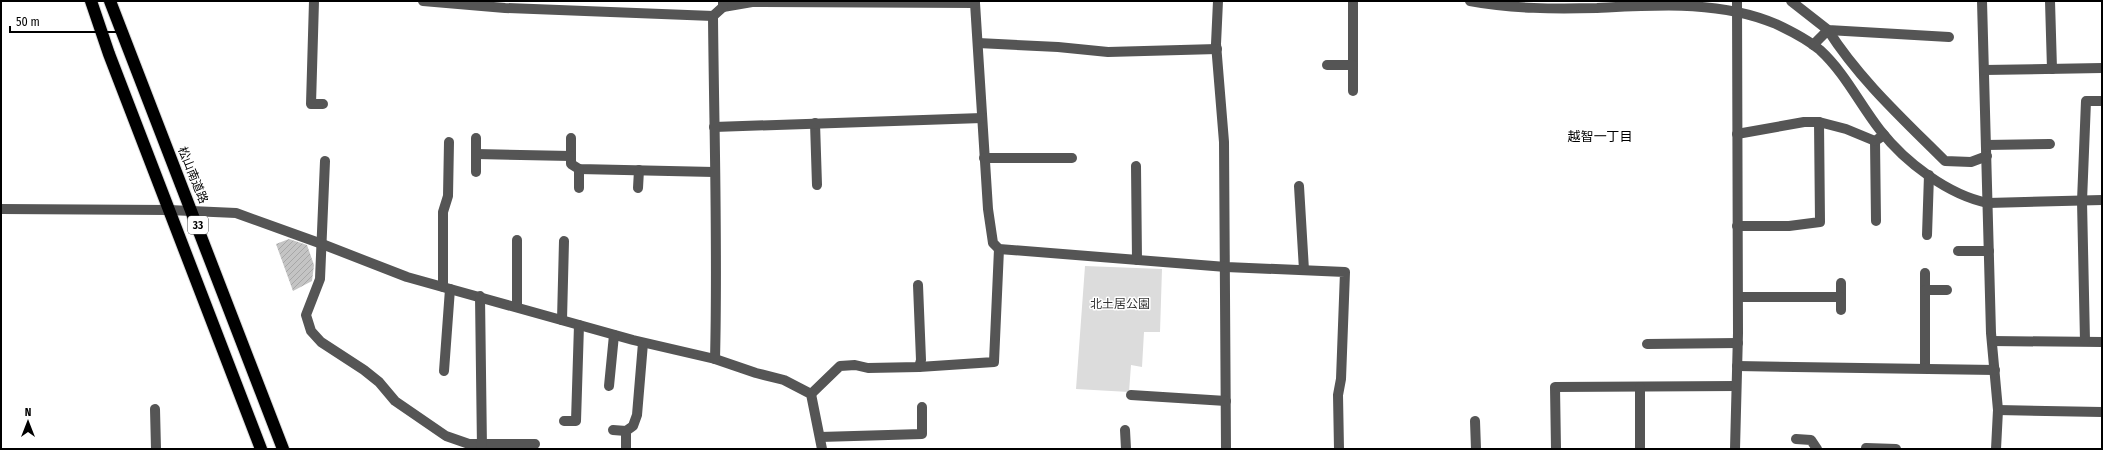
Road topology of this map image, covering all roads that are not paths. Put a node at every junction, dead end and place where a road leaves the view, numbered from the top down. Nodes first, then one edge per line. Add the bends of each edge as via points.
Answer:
1 (91, 1) edge
2 (110, 1) edge
3 (314, 1) edge
4 (423, 1) edge
5 (1218, 1) edge
6 (1352, 1) edge
7 (1470, 1) edge
8 (1791, 1) edge
9 (1982, 1) edge
10 (2050, 1) edge
11 (975, 2) edge
12 (1484, 2) edge
13 (1629, 3) edge
14 (1692, 3) edge
15 (723, 4) edge
16 (1563, 5) edge
17 (1736, 6) edge
18 (713, 16) junction
19 (1828, 30) junction
20 (1949, 36) dead end
21 (978, 43) junction
22 (1813, 45) junction
23 (1216, 49) junction
24 (1327, 65) dead end
25 (1353, 65) junction
26 (2102, 68) edge
27 (2052, 69) junction
28 (1984, 70) junction
29 (1353, 91) dead end
30 (2102, 101) edge
31 (323, 104) dead end
32 (982, 118) junction
33 (1819, 122) junction
34 (815, 123) junction
35 (714, 126) junction
36 (1736, 134) junction
37 (1884, 135) junction
38 (476, 138) dead end
39 (571, 138) dead end
40 (1875, 141) junction
41 (448, 142) dead end
42 (2050, 144) dead end
43 (1986, 145) junction
44 (476, 154) junction
45 (571, 156) junction
46 (1987, 156) junction
47 (984, 158) junction
48 (1072, 158) dead end
49 (325, 161) dead end
50 (1136, 166) dead end
51 (579, 169) junction
52 (639, 170) junction
53 (476, 172) dead end
54 (714, 172) junction
55 (1929, 175) junction
56 (817, 185) dead end
57 (1299, 186) dead end
58 (579, 188) dead end
59 (638, 188) dead end
60 (2102, 200) edge
61 (2082, 201) junction
62 (1988, 203) junction
63 (1, 209) edge
64 (169, 210) junction
65 (192, 211) junction
66 (1876, 221) dead end
67 (1737, 226) junction
68 (1927, 235) dead end
69 (517, 240) dead end
70 (564, 241) dead end
71 (322, 244) junction
72 (998, 249) junction
73 (1958, 251) dead end
74 (1989, 251) junction
75 (1137, 260) junction
76 (1226, 266) junction
77 (1304, 270) junction
78 (1925, 273) dead end
79 (1841, 283) dead end
80 (918, 285) dead end
81 (446, 288) junction
82 (1925, 290) junction
83 (1947, 290) dead end
84 (480, 296) junction
85 (1738, 297) junction
86 (1841, 297) junction
87 (517, 307) junction
88 (1841, 310) dead end
89 (562, 320) junction
90 (579, 325) junction
91 (614, 335) junction
92 (1992, 341) junction
93 (2085, 341) junction
94 (2102, 342) edge
95 (643, 343) junction
96 (1738, 343) junction
97 (1647, 344) dead end
98 (715, 358) junction
99 (1737, 366) junction
100 (919, 367) junction
101 (1925, 368) junction
102 (1995, 370) junction
103 (444, 371) dead end
104 (609, 386) dead end
105 (1736, 386) junction
106 (1640, 387) junction
107 (811, 394) junction
108 (1131, 396) dead end
109 (1226, 400) junction
110 (922, 407) dead end
111 (155, 409) dead end
112 (1998, 410) junction
113 (2102, 412) edge
114 (564, 421) dead end
115 (1476, 421) dead end
116 (613, 430) dead end
117 (1125, 430) dead end
118 (626, 431) junction
119 (820, 437) junction
120 (1796, 439) dead end
121 (534, 444) dead end
122 (481, 446) edge
123 (1866, 448) dead end
124 (156, 449) edge
125 (261, 449) edge
126 (283, 449) edge
127 (626, 449) edge
128 (822, 449) edge
129 (1126, 449) edge
130 (1226, 449) edge
131 (1339, 449) edge
132 (1476, 449) edge
133 (1556, 449) edge
134 (1640, 449) edge
135 (1735, 449) edge
136 (1817, 449) edge
137 (1896, 449) edge
138 (1996, 449) edge

1 - 64 highway, 33
2 - 65 highway, 松山南道路 / 33
3 - 31 street via 311,104
4 - 18 street via 505,8
5 - 23 street
6 - 25 street
7 - 12 street
8 - 19 street
9 - 28 street
10 - 27 street
11 - 15 street
11 - 21 street
12 - 16 street
13 - 14 street
13 - 16 street
14 - 17 street
15 - 18 street
17 - 22 street via 1801,36
17 - 36 street
18 - 35 street
19 - 20 street
19 - 22 street
19 - 46 street via 1878,92 1945,161 1971,162
21 - 23 street via 1108,52
21 - 32 street
22 - 37 street via 1841,72
23 - 76 street via 1224,142
24 - 25 street
25 - 29 street
26 - 27 street
27 - 28 street
28 - 43 street
30 - 61 street via 2086,101
32 - 34 street
32 - 47 street
33 - 36 street via 1804,122
33 - 40 street via 1846,129
33 - 67 street via 1820,222 1789,226
34 - 35 street
34 - 56 street
35 - 54 street
36 - 67 street
37 - 40 street
37 - 55 street via 1902,155
38 - 44 street
39 - 45 street
40 - 66 street
41 - 81 street via 448,196 443,212
42 - 43 street
43 - 46 street
44 - 45 street
44 - 53 street
45 - 51 street via 571,164
46 - 62 street
47 - 48 street
47 - 72 street via 993,243
49 - 71 street
50 - 75 street
51 - 52 street
51 - 58 street
52 - 54 street
52 - 59 street
54 - 98 street via 717,266
55 - 62 street via 1975,200
55 - 68 street
57 - 77 street
60 - 61 street
61 - 62 street
61 - 93 street
62 - 74 street
63 - 64 street
64 - 65 street
64 - 125 highway, 33
65 - 71 street via 236,214
65 - 126 highway, 松山南道路 / 33
67 - 85 street
69 - 87 street
70 - 89 street
71 - 81 street via 407,277
71 - 122 street via 320,279 306,315 312,331 321,342 379,382 395,401 446,436
72 - 75 street
72 - 100 street via 994,362
73 - 74 street
74 - 92 street
75 - 76 street
76 - 77 street
76 - 109 street
77 - 131 street via 1345,272 1341,379 1338,395
78 - 82 street
79 - 86 street
80 - 100 street via 922,360
81 - 84 street
81 - 103 street
82 - 83 street
82 - 101 street
84 - 87 street
84 - 122 street
85 - 86 street
85 - 96 street
86 - 88 street
87 - 89 street
89 - 90 street
90 - 91 street
90 - 114 street via 576,421
91 - 95 street
91 - 104 street
92 - 93 street
92 - 102 street
93 - 94 street
95 - 98 street
95 - 118 street via 637,415 632,426
96 - 97 street
96 - 99 street
98 - 107 street via 784,380
99 - 101 street
99 - 105 street
100 - 107 street via 840,366
101 - 102 street
102 - 112 street
105 - 106 street
105 - 135 street
106 - 133 street via 1555,387
106 - 134 street
107 - 119 street
108 - 109 street
109 - 130 street
110 - 119 street via 922,434
111 - 124 street
112 - 113 street
112 - 138 street
115 - 132 street
116 - 118 street
117 - 129 street
118 - 127 street
119 - 128 street
120 - 136 street via 1811,440
121 - 122 street
123 - 137 street

